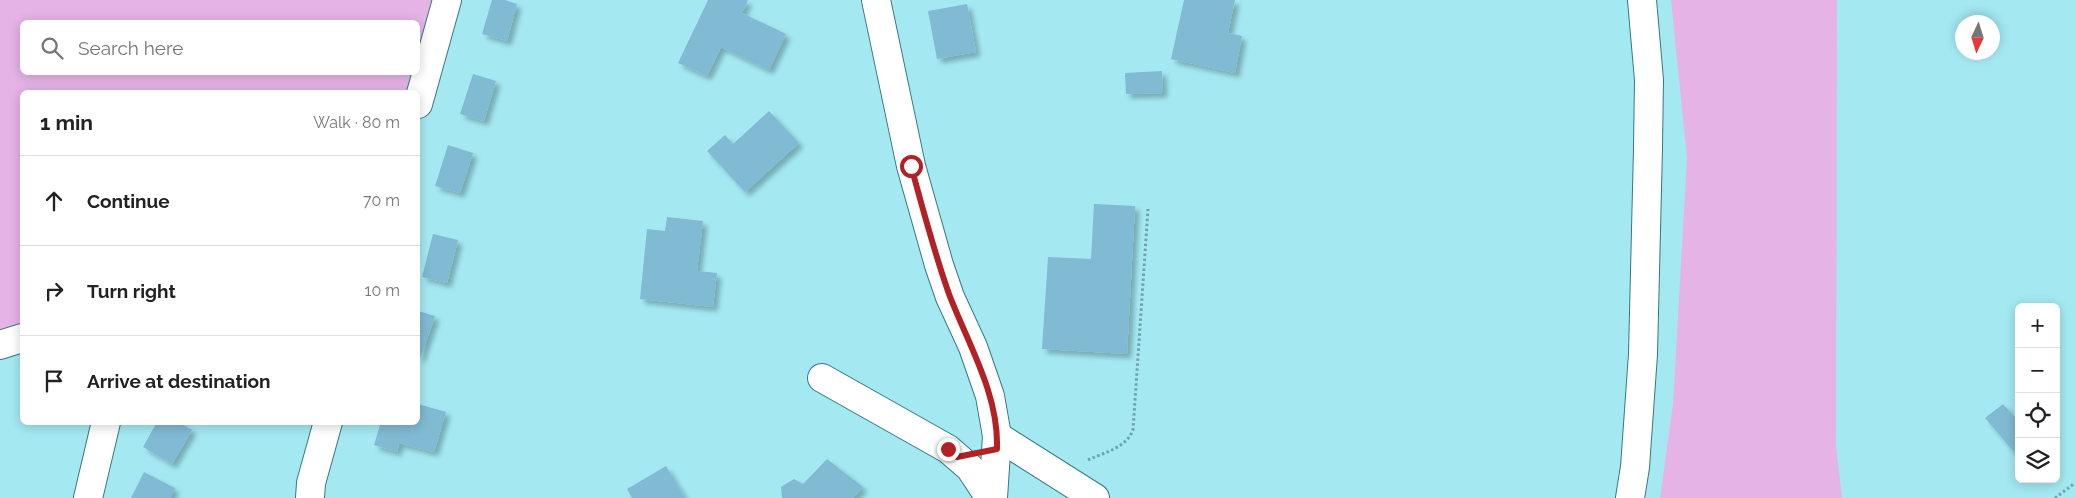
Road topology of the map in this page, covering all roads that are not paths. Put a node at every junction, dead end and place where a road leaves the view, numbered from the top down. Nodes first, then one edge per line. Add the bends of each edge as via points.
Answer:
1 (447, 0) edge
2 (876, 0) edge
3 (1642, 0) edge
4 (420, 97) edge
5 (20, 340) edge
6 (0, 345) edge
7 (822, 378) dead end
8 (105, 425) edge
9 (327, 425) edge
10 (997, 442) junction
11 (957, 457) junction
12 (88, 498) edge
13 (310, 498) edge
14 (992, 498) edge
15 (1095, 498) edge
16 (1630, 498) edge

1 - 4 main road
2 - 10 main road via 911,166 939,265 990,396
3 - 16 main road via 1649,80 1648,148 1643,354
5 - 6 main road
7 - 11 main road
8 - 12 main road
9 - 13 main road
10 - 11 main road
10 - 14 main road
10 - 15 main road via 1057,473
11 - 14 main road via 970,468

